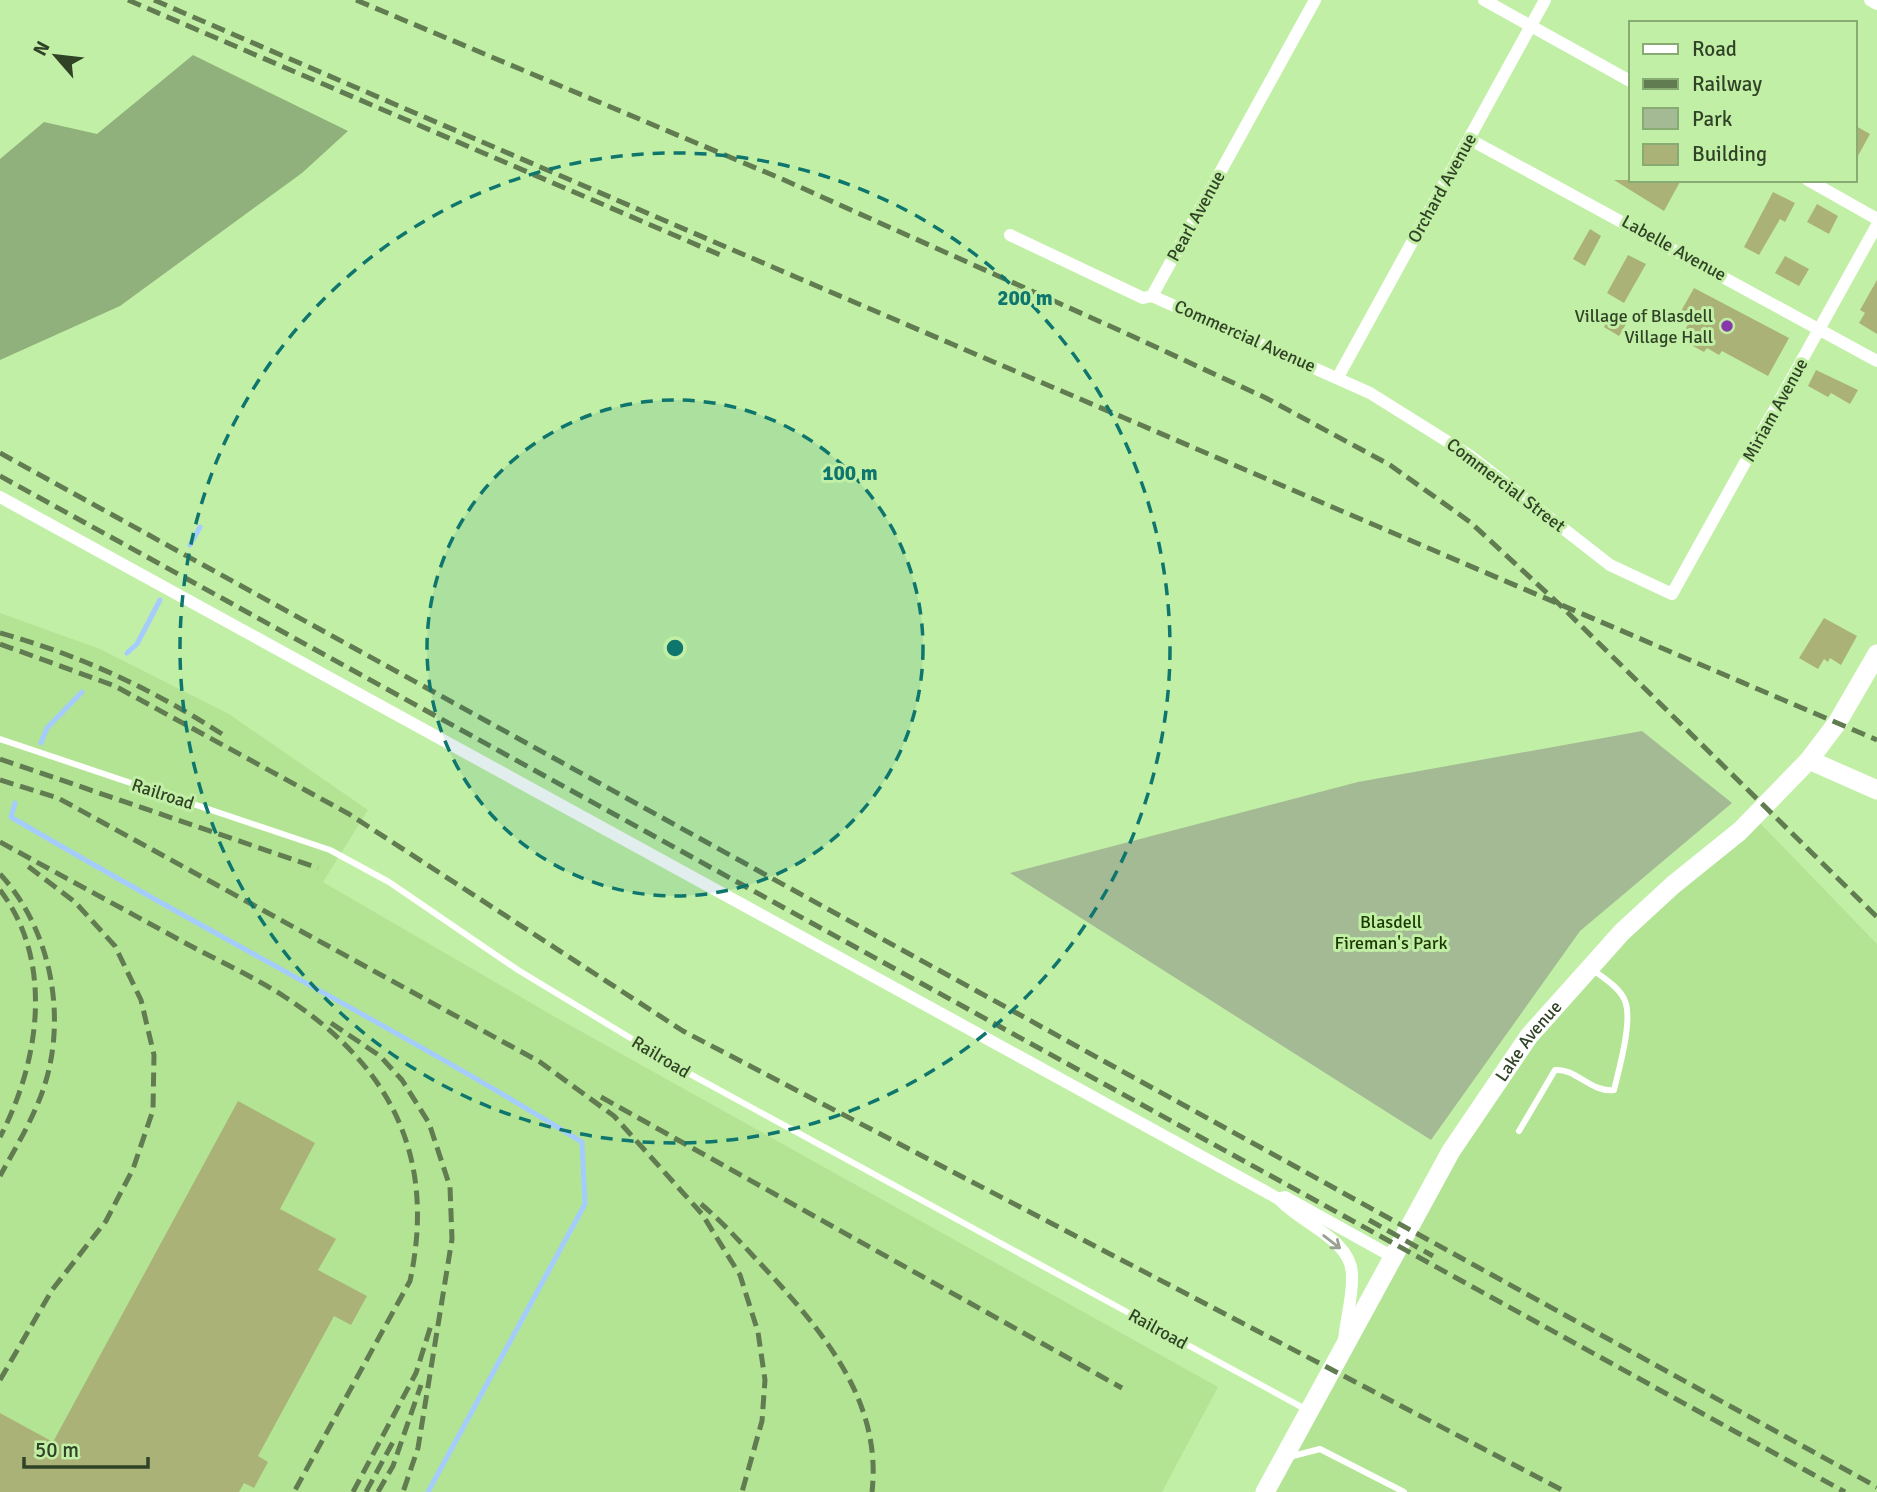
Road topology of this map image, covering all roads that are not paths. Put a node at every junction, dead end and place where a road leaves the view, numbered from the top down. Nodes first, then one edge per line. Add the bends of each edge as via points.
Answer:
1 (1315, 0) edge
2 (1484, 0) edge
3 (1545, 0) edge
4 (1870, 0) edge
5 (1877, 4) edge
6 (1531, 27) junction
7 (1629, 80) edge
8 (1469, 139) junction
9 (1812, 182) edge
10 (1877, 219) edge
11 (1877, 225) edge
12 (1010, 235) dead end
13 (1152, 296) junction
14 (1820, 329) junction
15 (1877, 361) edge
16 (1338, 377) junction
17 (0, 497) edge
18 (1672, 594) joint
19 (1877, 654) edge
20 (0, 739) edge
21 (1809, 761) junction
22 (1877, 790) edge
23 (1588, 967) junction
24 (1519, 1131) dead end
25 (1279, 1199) junction
26 (1393, 1257) junction
27 (1342, 1349) junction
28 (1309, 1411) junction
29 (1283, 1458) junction
30 (1265, 1492) edge
31 (1405, 1492) edge

1 - 13 street, Pearl Avenue
2 - 6 street
3 - 6 street, Orchard Avenue
4 - 5 street
6 - 7 street
6 - 8 street, Orchard Avenue
8 - 14 street, Labelle Avenue
8 - 16 street, Orchard Avenue
9 - 10 street
11 - 14 street, Miriam Avenue
12 - 13 street via 1143,298
13 - 16 street, Commercial Avenue
14 - 15 street, Labelle Avenue
14 - 18 street, Miriam Avenue
16 - 18 street, Commercial Street via 1428,427 1610,565
17 - 25 street
19 - 21 street, Lake Avenue
20 - 28 lane, Railroad via 330,850 690,1074
21 - 22 street
21 - 23 street, Lake Avenue via 1740,831 1673,885
23 - 24 lane via 1626,1002 1626,1029 1614,1090 1606,1091 1564,1069 1555,1070
23 - 26 street, Lake Avenue via 1488,1092
25 - 26 street via 1285,1197
25 -> 27 street via 1340,1247 1353,1273
26 - 27 street, Lake Avenue
27 - 28 street, Lake Avenue
28 - 29 street, Lake Avenue
29 - 30 street, Lake Avenue
29 - 31 lane via 1320,1449

